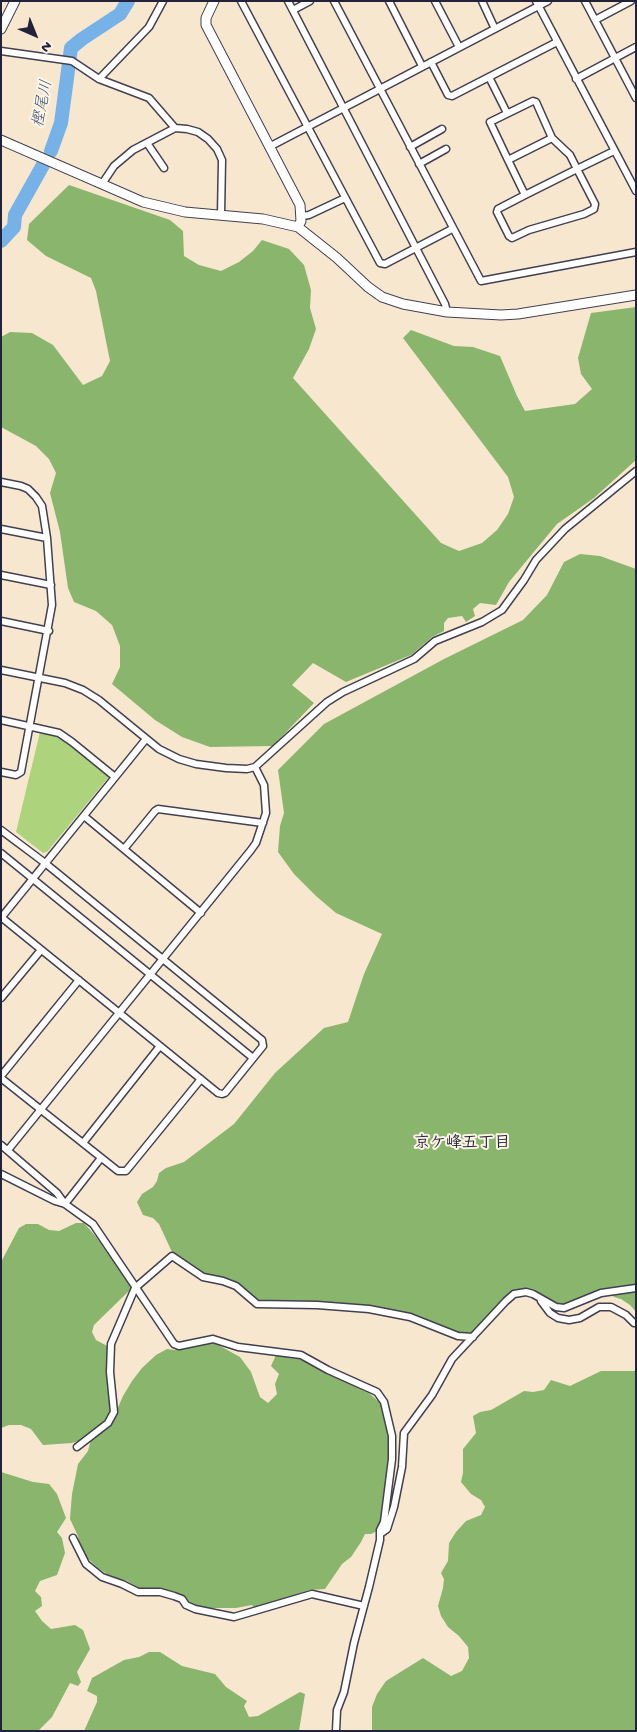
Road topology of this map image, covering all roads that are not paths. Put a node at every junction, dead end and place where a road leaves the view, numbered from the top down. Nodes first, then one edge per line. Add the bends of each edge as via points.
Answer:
1 (15, 1) edge
2 (163, 1) edge
3 (214, 1) edge
4 (241, 1) edge
5 (288, 1) edge
6 (310, 1) edge
7 (334, 1) edge
8 (389, 1) edge
9 (435, 1) edge
10 (482, 1) edge
11 (548, 1) edge
12 (585, 1) edge
13 (631, 1) edge
14 (537, 4) edge
15 (293, 10) junction
16 (595, 20) junction
17 (1, 29) edge
18 (495, 29) junction
19 (557, 42) junction
20 (459, 47) junction
21 (636, 47) edge
22 (1, 51) edge
23 (615, 58) junction
24 (431, 62) junction
25 (422, 66) junction
26 (490, 77) junction
27 (576, 78) junction
28 (99, 79) junction
29 (379, 89) junction
30 (636, 98) edge
31 (343, 107) junction
32 (507, 114) junction
33 (307, 126) junction
34 (176, 128) junction
35 (442, 129) dead end
36 (552, 138) junction
37 (1, 140) edge
38 (147, 143) junction
39 (269, 147) junction
40 (410, 147) junction
41 (446, 149) dead end
42 (614, 151) junction
43 (508, 160) junction
44 (419, 164) junction
45 (164, 168) dead end
46 (577, 169) junction
47 (102, 184) junction
48 (636, 192) edge
49 (525, 195) junction
50 (345, 198) junction
51 (220, 215) junction
52 (302, 216) junction
53 (298, 227) junction
54 (452, 229) junction
55 (416, 248) junction
56 (636, 252) edge
57 (636, 295) edge
58 (447, 312) junction
59 (636, 471) edge
60 (1, 482) edge
61 (1, 529) edge
62 (47, 538) junction
63 (1, 575) edge
64 (51, 585) junction
65 (1, 621) edge
66 (49, 631) junction
67 (1, 670) edge
68 (39, 678) junction
69 (1, 720) edge
70 (31, 725) junction
71 (146, 739) junction
72 (255, 767) junction
73 (1, 772) edge
74 (115, 777) junction
75 (84, 816) junction
76 (263, 823) junction
77 (1, 830) edge
78 (124, 849) junction
79 (1, 853) edge
80 (45, 863) junction
81 (33, 878) junction
82 (201, 913) junction
83 (1, 917) edge
84 (41, 950) junction
85 (163, 960) junction
86 (150, 975) junction
87 (79, 980) junction
88 (1, 998) edge
89 (119, 1012) junction
90 (160, 1046) junction
91 (253, 1058) junction
92 (1, 1077) edge
93 (200, 1079) junction
94 (41, 1110) junction
95 (83, 1143) junction
96 (1, 1145) edge
97 (8, 1150) junction
98 (101, 1158) junction
99 (1, 1174) edge
100 (65, 1204) junction
101 (135, 1288) junction
102 (636, 1288) edge
103 (539, 1298) junction
104 (636, 1323) edge
105 (474, 1337) junction
106 (77, 1447) dead end
107 (380, 1534) junction
108 (73, 1538) dead end
109 (364, 1606) junction
110 (336, 1731) edge

1 - 17 street
2 - 28 street via 149,27
3 - 39 street via 206,25
4 - 33 street
5 - 15 street
6 - 15 street
7 - 29 street
8 - 25 street
9 - 20 street
10 - 18 street
11 - 14 street
12 - 16 street
13 - 16 street
14 - 18 street
14 - 19 street
15 - 31 street
16 - 23 street
18 - 20 street
19 - 26 street
19 - 27 street
20 - 24 street
21 - 23 street
22 - 28 street via 72,61
23 - 27 street
23 - 30 street
24 - 25 street
24 - 26 street via 450,96
25 - 29 street
26 - 32 street
27 - 42 street
28 - 34 street via 148,98
29 - 31 street
29 - 40 street
31 - 33 street
31 - 55 street
32 - 36 street via 533,100
32 - 43 street via 489,124
33 - 39 street
33 - 50 street
34 - 38 street
34 - 51 street via 198,132 216,149 222,160
35 - 40 street
36 - 43 street
36 - 46 street via 567,151
37 - 47 street
38 - 45 street
38 - 47 street via 114,166
39 - 52 street via 300,205
40 - 44 street
41 - 44 street
42 - 46 street
42 - 48 street
43 - 49 street
44 - 54 street
46 - 49 street
46 - 49 street via 595,204 594,209 512,238 497,212
47 - 51 street via 143,202
50 - 52 street
50 - 55 street via 380,263 385,264
51 - 53 street via 276,221
52 - 53 street
53 - 58 street via 382,296 404,304
54 - 55 street
54 - 56 street via 481,281
55 - 58 street
57 - 58 street via 518,314
59 - 72 street via 565,530 536,560 502,610 435,641 414,659 327,702
60 - 62 street via 32,492 42,506
61 - 62 street
62 - 64 street
63 - 64 street
64 - 66 street
65 - 66 street
66 - 68 street
67 - 68 street
68 - 70 street
68 - 71 street via 83,690
69 - 70 street
70 - 73 street via 20,772 16,775
70 - 74 street via 63,736
71 - 72 street via 168,754 196,764 240,770
71 - 74 street
72 - 76 street via 265,792
74 - 75 street
75 - 78 street
75 - 80 street
76 - 78 street via 158,809
76 - 82 street via 256,843
77 - 80 street
78 - 82 street
79 - 81 street
80 - 81 street
80 - 85 street
81 - 83 street
81 - 86 street
82 - 85 street
83 - 84 street
84 - 87 street
84 - 88 street
85 - 86 street
85 - 91 street via 262,1040 263,1046
86 - 89 street
86 - 91 street
87 - 89 street
87 - 92 street
89 - 90 street
89 - 94 street
90 - 93 street
90 - 95 street
91 - 93 street via 222,1094
92 - 94 street
93 - 98 street via 126,1171 118,1171
94 - 95 street
94 - 97 street
95 - 98 street
96 - 97 street
97 - 100 street via 57,1192
98 - 100 street
99 - 100 street
100 - 101 street via 93,1224
101 - 105 street via 172,1256 203,1277 236,1286 257,1304 369,1309 410,1317 458,1336
101 - 106 street via 111,1344 114,1412 108,1423
101 - 107 street via 174,1344 179,1346 213,1339 238,1348 300,1355 377,1392 384,1402 392,1436 392,1459
102 - 103 street via 601,1293 564,1308
103 - 104 street via 558,1318 580,1318 599,1307 611,1307
103 - 105 street via 526,1292 514,1294
105 - 107 street via 452,1359 432,1395 404,1433 402,1467 394,1507 387,1529
107 - 109 street
108 - 109 street via 86,1564 102,1577 138,1592 174,1596 195,1609 234,1617 312,1594
109 - 110 street via 337,1710

